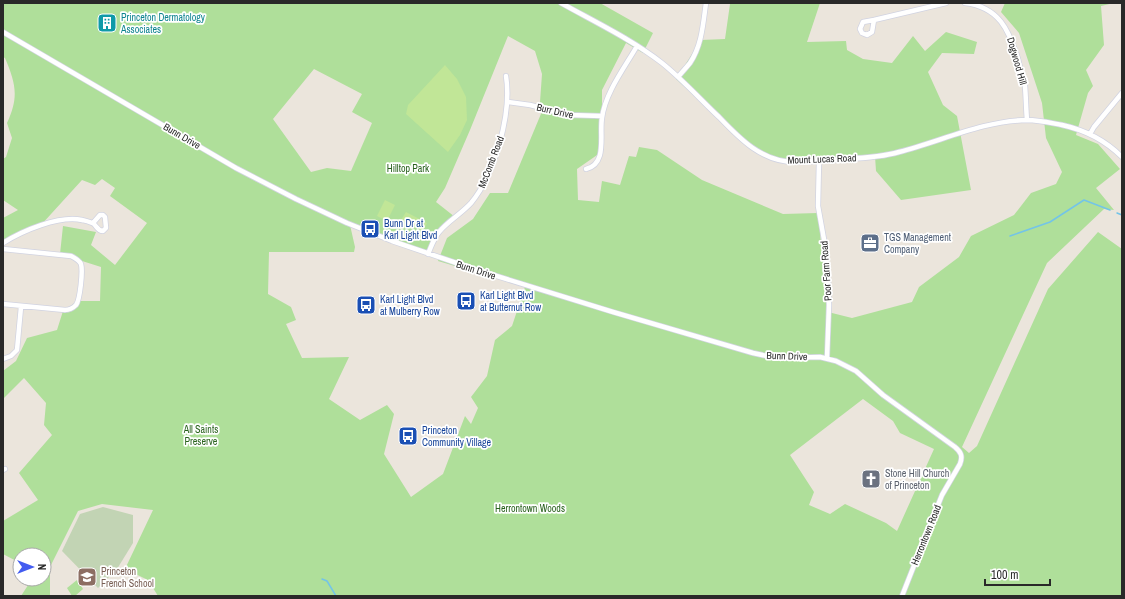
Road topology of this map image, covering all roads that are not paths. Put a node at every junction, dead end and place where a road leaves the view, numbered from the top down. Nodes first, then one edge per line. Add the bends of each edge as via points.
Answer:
1 (561, 3) edge
2 (706, 3) edge
3 (946, 3) edge
4 (965, 3) edge
5 (874, 20) dead end
6 (3, 32) edge
7 (637, 46) junction
8 (506, 76) dead end
9 (678, 77) junction
10 (1122, 93) edge
11 (508, 102) junction
12 (602, 116) junction
13 (1027, 120) junction
14 (1090, 134) junction
15 (1122, 157) edge
16 (819, 161) junction
17 (586, 169) dead end
18 (93, 223) dead end
19 (3, 243) edge
20 (3, 249) edge
21 (428, 254) junction
22 (3, 304) edge
23 (21, 306) junction
24 (826, 358) junction
25 (3, 360) edge
26 (961, 454) joint
27 (902, 596) edge

1 - 7 street, Mount Lucas Road
2 - 9 street via 699,44 689,64
3 - 5 street
4 - 13 street, Dogwood Hill via 989,11 1001,21 1009,34 1024,84
6 - 21 street, Bunn Drive via 267,185 347,223
7 - 9 street, Mount Lucas Road
7 - 12 street via 609,96
8 - 11 street, McComb Road
9 - 16 street, Mount Lucas Road via 742,141 757,151 784,161
10 - 14 street
11 - 12 street, Burr Drive via 569,115
11 - 21 street, McComb Road via 499,143 483,186 471,203 437,234
12 - 17 street via 599,160 594,166
13 - 14 street, Mount Lucas Road via 1070,127
13 - 16 street, Mount Lucas Road via 976,127 886,155
14 - 15 street, Mount Lucas Road via 1108,144
16 - 24 street, Poor Farm Road via 818,206 825,244 829,305
18 - 19 street via 62,220 19,234
20 - 23 street via 71,256 78,260 81,266 79,299 72,308 65,310
21 - 24 street, Bunn Drive via 753,353 784,358
22 - 23 street
23 - 25 street via 16,350
24 - 26 street, Bunn Drive via 843,363 856,371
26 - 27 street, Herrontown Road via 961,460 936,508

